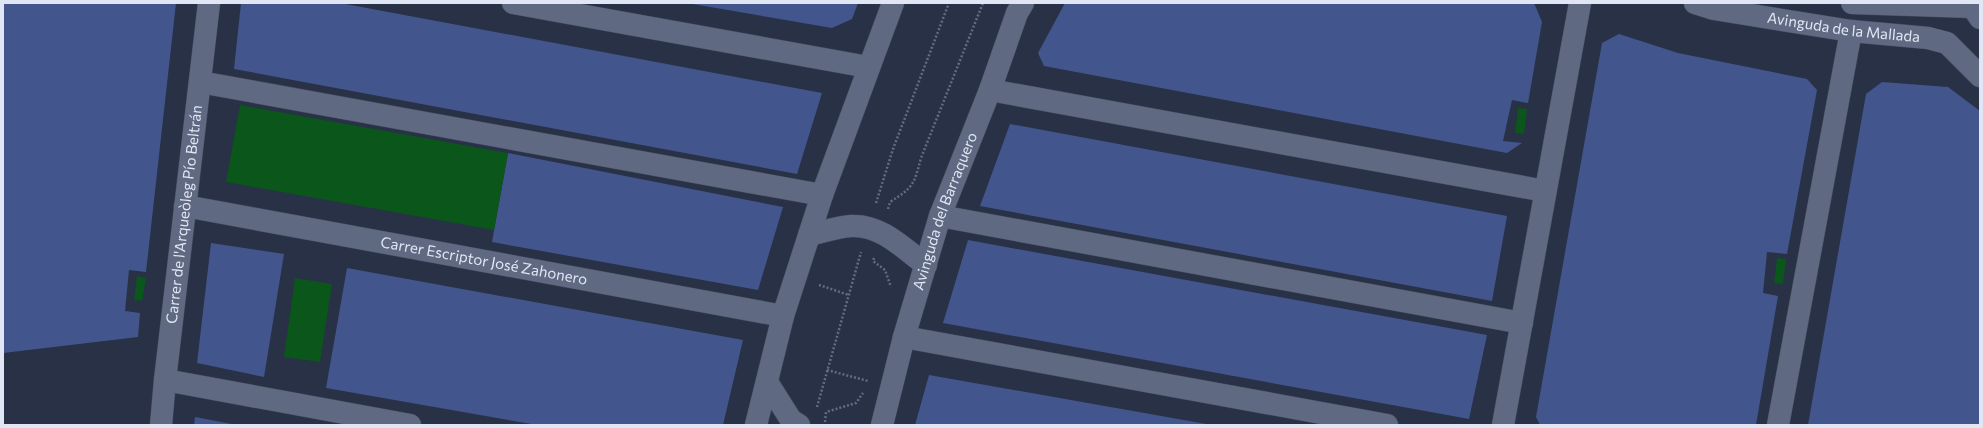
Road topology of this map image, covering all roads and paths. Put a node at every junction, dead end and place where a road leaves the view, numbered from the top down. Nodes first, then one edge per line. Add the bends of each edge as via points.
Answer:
1 (209, 3) edge
2 (513, 3) edge
3 (893, 3) edge
4 (949, 3) edge
5 (1023, 3) edge
6 (1580, 3) edge
7 (1695, 3) edge
8 (1852, 3) edge
9 (548, 6) edge
10 (1974, 9) edge
11 (1850, 31) junction
12 (868, 67) junction
13 (1980, 76) edge
14 (200, 82) junction
15 (990, 90) junction
16 (1546, 191) junction
17 (822, 195) junction
18 (186, 206) junction
19 (940, 216) junction
20 (868, 228) junction
21 (808, 235) junction
22 (926, 265) junction
23 (795, 278) junction
24 (849, 295) junction
25 (783, 316) junction
26 (1522, 323) junction
27 (904, 337) junction
28 (827, 370) junction
29 (164, 380) junction
30 (767, 382) junction
31 (892, 386) junction
32 (816, 411) dead end
33 (878, 424) edge
34 (161, 425) edge
35 (410, 425) edge
36 (756, 425) edge
37 (799, 425) edge
38 (1388, 425) edge
39 (1503, 425) edge
40 (1778, 425) edge

1 - 14 street, Carrer de l'Arqueòleg Pío Beltrán
2 - 9 street
3 - 12 street
4 - 20 path via 893,150
5 - 15 street, Avinguda del Barraquero via 1017,13
6 - 16 street
7 - 11 street, Avinguda de la Mallada via 1714,9
8 - 10 street, Avinguda de la Mallada
9 - 12 street
11 - 13 street, Avinguda de la Mallada via 1928,38 1947,44
11 - 40 street
12 - 17 street
14 - 17 street
14 - 18 street, Carrer de l'Arqueòleg Pío Beltrán
15 - 16 street
15 - 19 street, Avinguda del Barraquero
16 - 26 street
17 - 21 street
18 - 25 street, Carrer Escriptor José Zahonero
18 - 29 street, Carrer de l'Arqueòleg Pío Beltrán
19 - 22 street, Avinguda del Barraquero
19 - 26 street
20 - 21 street via 851,226
20 - 22 street via 881,232
20 - 24 path
21 - 23 street
22 - 27 street, Avinguda del Barraquero
23 - 24 path
23 - 25 street
24 - 28 path
25 - 30 street
26 - 39 street
27 - 31 street, Avinguda del Barraquero
27 - 38 street
28 - 31 path
28 - 32 path
29 - 34 street, Carrer de l'Arqueòleg Pío Beltrán
29 - 35 street
30 - 36 street
30 - 37 street via 790,420
31 - 33 street, Avinguda del Barraquero

